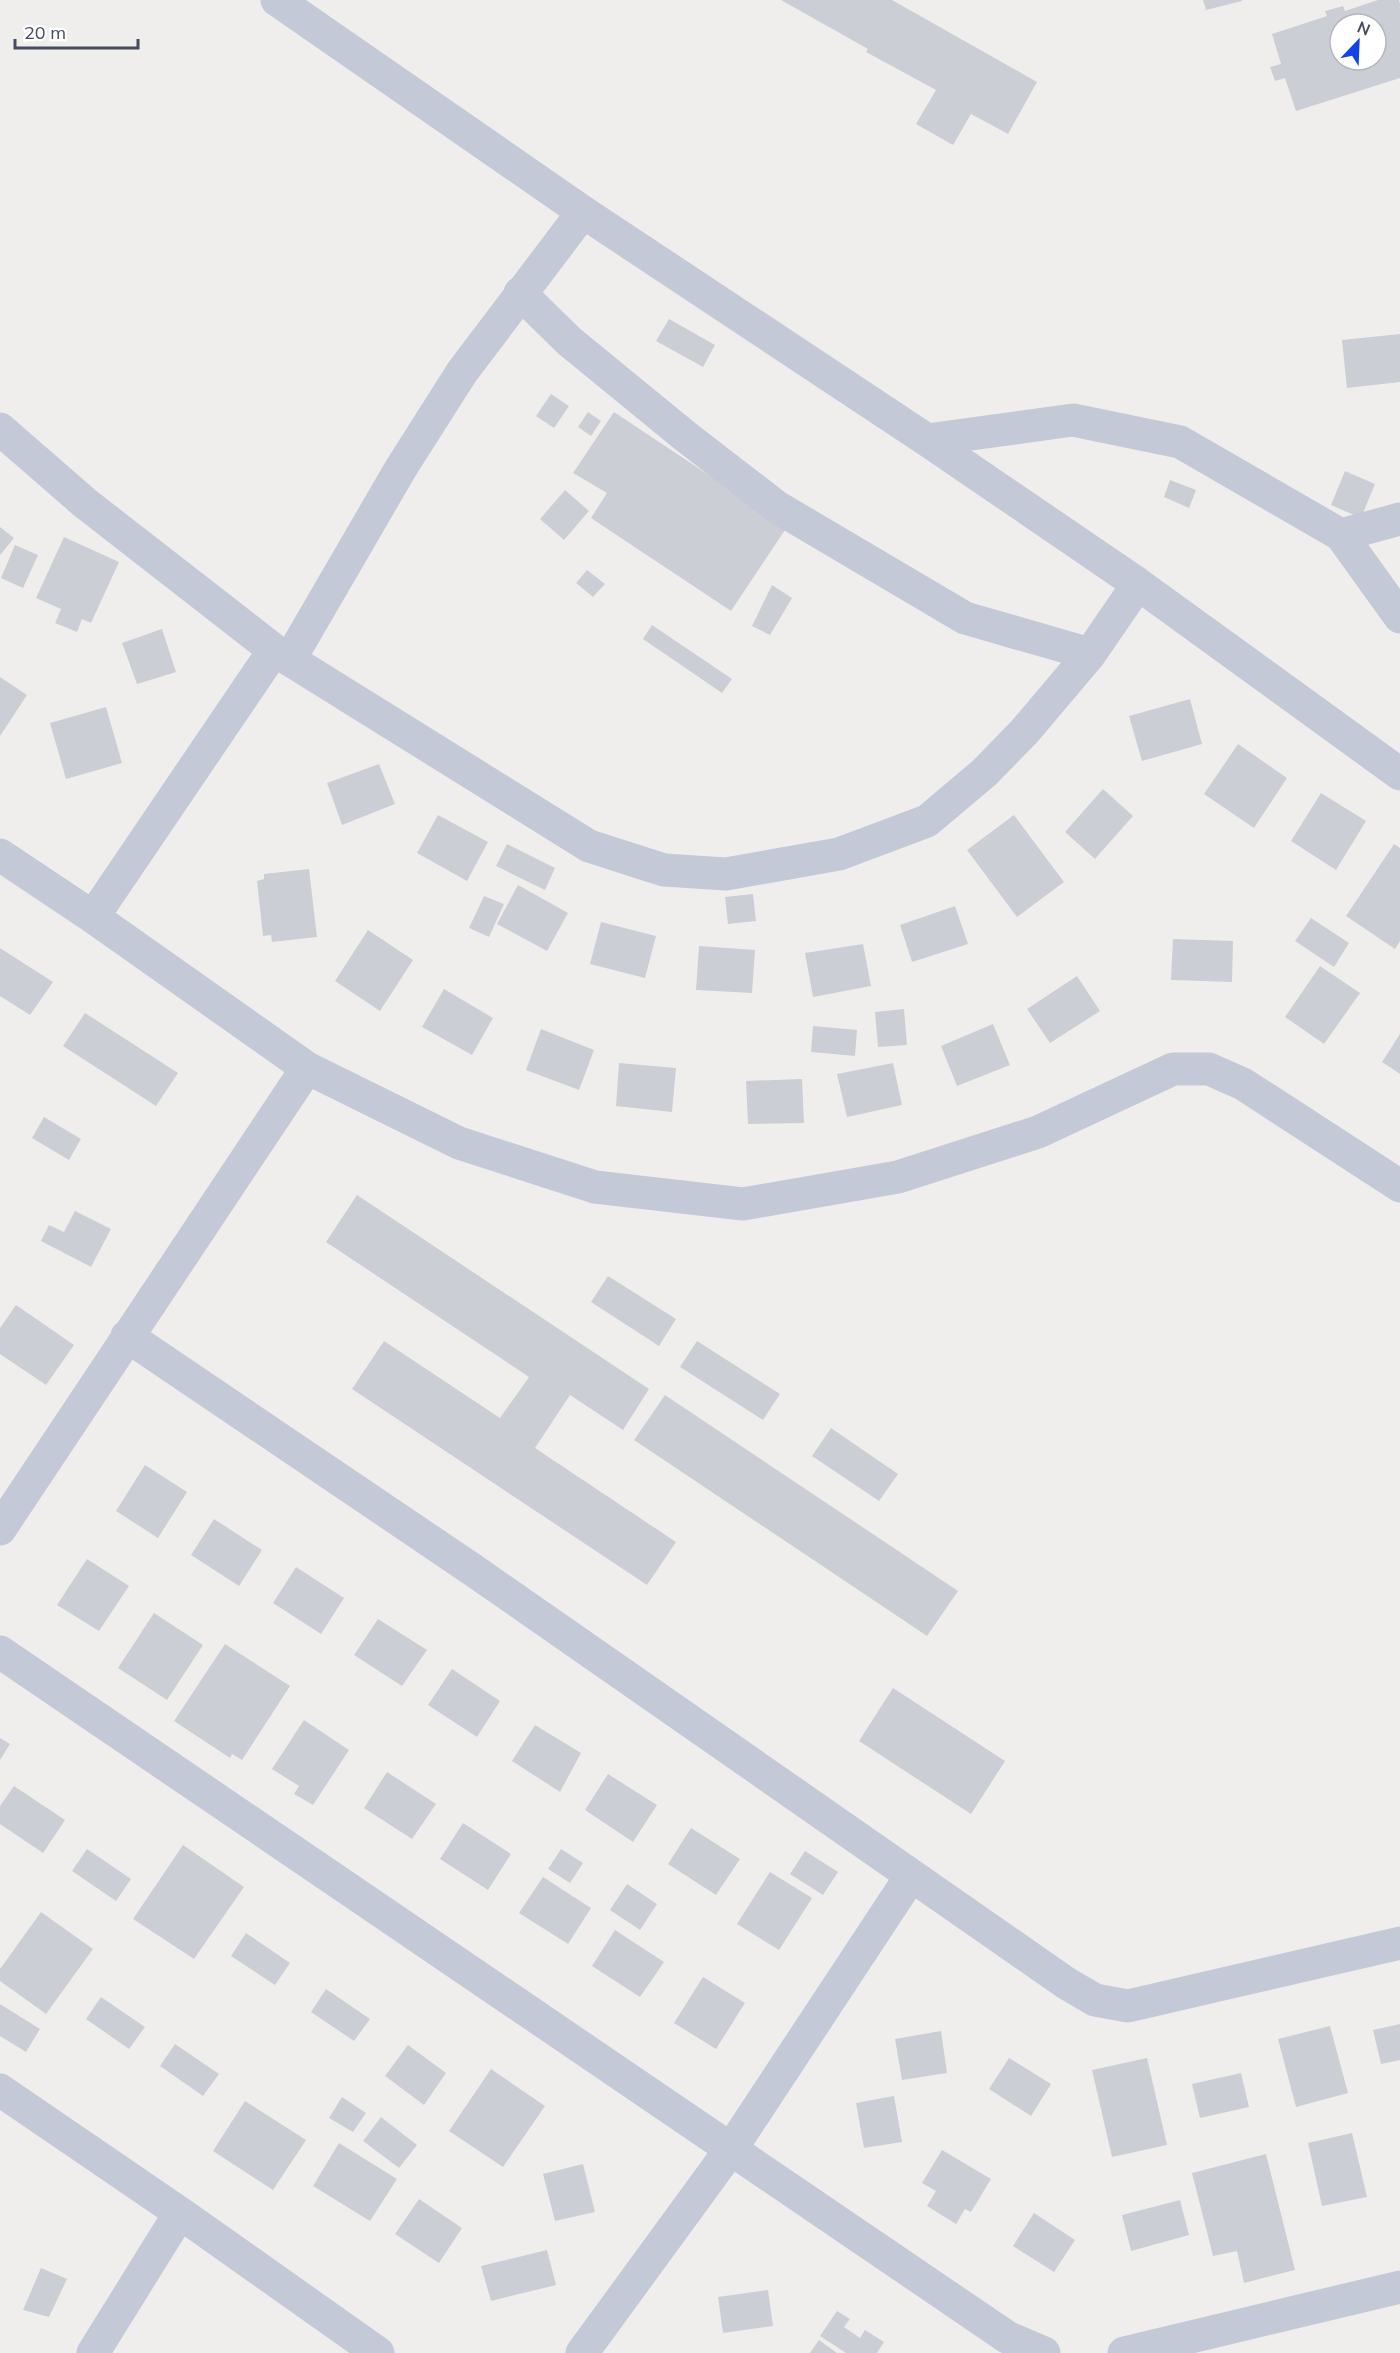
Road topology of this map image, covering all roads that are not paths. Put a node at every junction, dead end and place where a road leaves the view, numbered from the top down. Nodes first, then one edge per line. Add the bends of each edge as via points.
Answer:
1 (277, 0) edge
2 (583, 212) junction
3 (520, 294) junction
4 (0, 429) edge
5 (927, 440) junction
6 (1400, 519) edge
7 (1341, 535) junction
8 (1138, 584) junction
9 (1400, 616) edge
10 (1090, 654) junction
11 (282, 655) junction
12 (1400, 774) edge
13 (0, 855) edge
14 (93, 917) junction
15 (307, 1068) junction
16 (1400, 1186) edge
17 (127, 1336) junction
18 (0, 1529) edge
19 (0, 1652) edge
20 (911, 1876) junction
21 (1400, 1943) edge
22 (0, 2090) edge
23 (730, 2149) junction
24 (180, 2213) junction
25 (1400, 2287) edge
26 (93, 2353) edge
27 (378, 2353) edge
28 (582, 2353) edge
29 (1044, 2353) edge
30 (1124, 2353) edge

1 - 2 street
2 - 3 street
2 - 5 street
3 - 10 street via 569,341 777,507 965,618
3 - 11 street via 462,372
4 - 11 street via 85,503
5 - 7 street via 1073,420 1180,442
5 - 8 street
6 - 7 street
7 - 9 street
8 - 10 street
8 - 12 street
10 - 11 street via 984,773 927,821 839,854 726,874 664,870 589,846
11 - 14 street
13 - 14 street
14 - 15 street
15 - 16 street via 459,1143 596,1187 743,1204 898,1177 1038,1132 1173,1069 1209,1069 1243,1084
15 - 17 street
17 - 18 street
17 - 20 street via 473,1570
19 - 23 street
20 - 21 street via 1095,2000 1128,2006
20 - 23 street
22 - 24 street
23 - 28 street
23 - 29 street via 1007,2337
24 - 26 street
24 - 27 street
25 - 30 street

